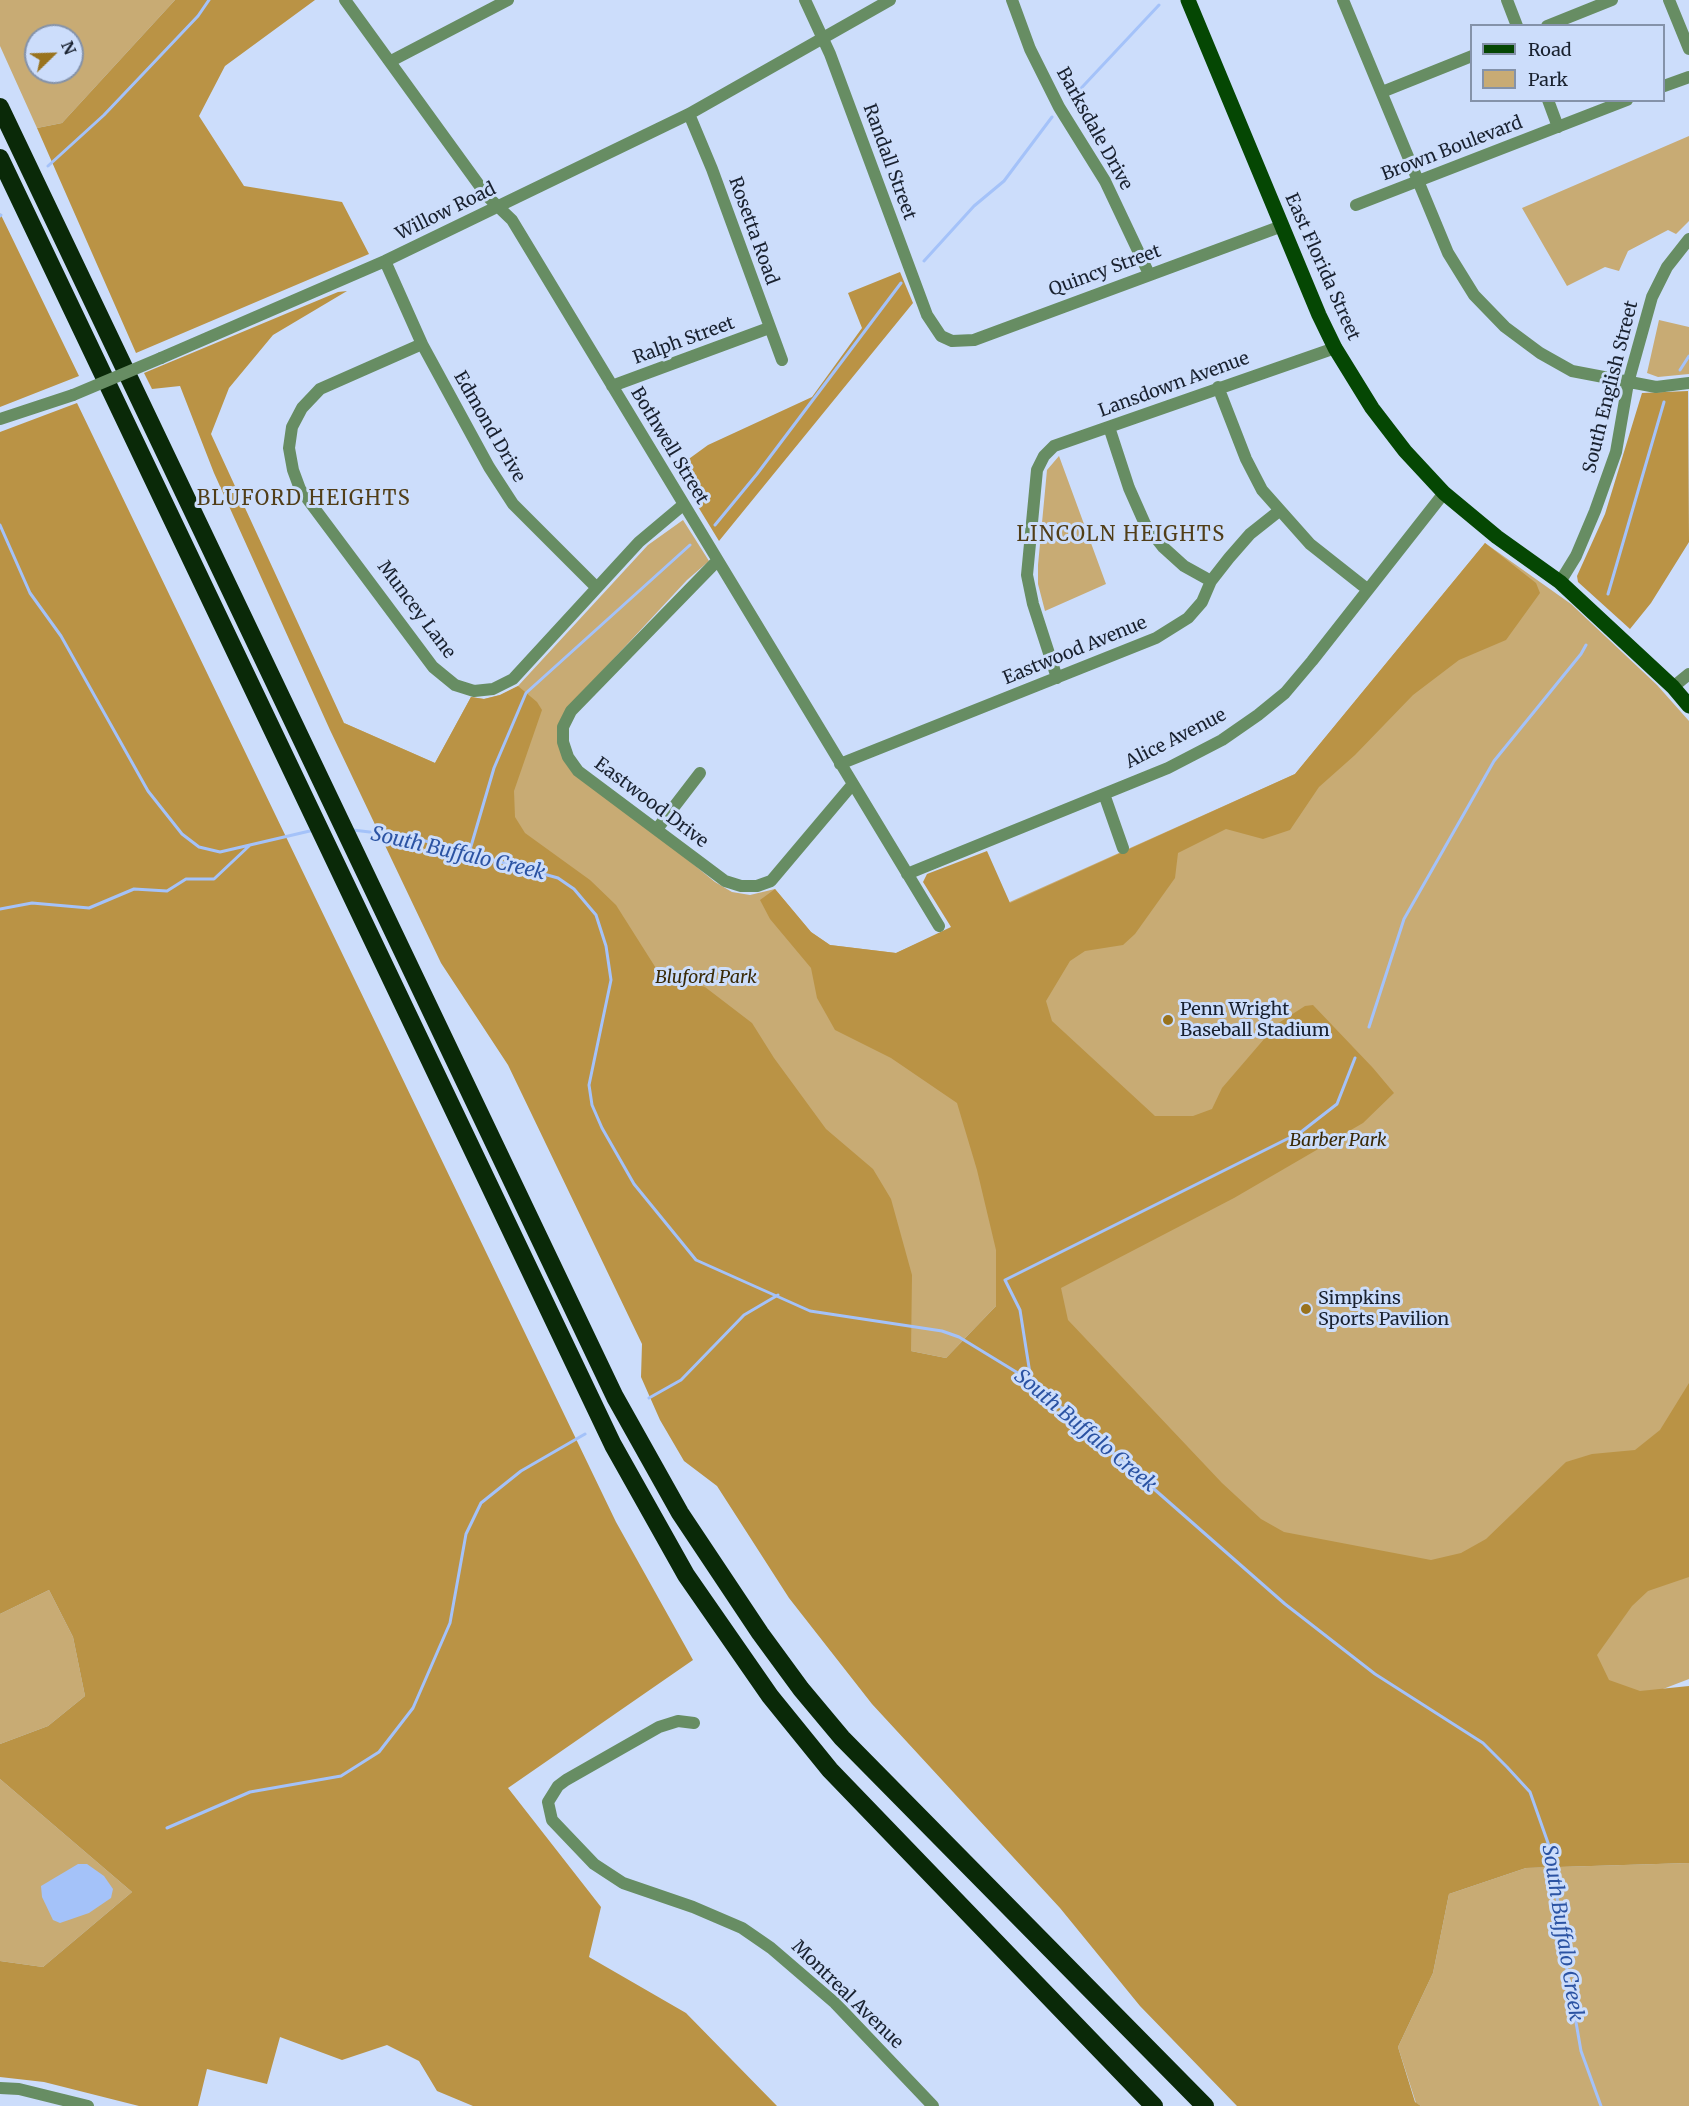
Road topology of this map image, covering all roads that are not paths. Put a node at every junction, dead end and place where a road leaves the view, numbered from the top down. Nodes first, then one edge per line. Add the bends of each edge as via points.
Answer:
1 (345, 0) edge
2 (508, 0) edge
3 (805, 0) edge
4 (890, 0) edge
5 (1012, 0) edge
6 (1188, 0) edge
7 (1344, 0) edge
8 (1507, 0) edge
9 (1612, 0) edge
10 (1669, 0) edge
11 (1516, 24) edge
12 (1552, 24) edge
13 (823, 39) junction
14 (1689, 49) edge
15 (1470, 57) edge
16 (391, 61) junction
17 (1689, 77) edge
18 (1665, 86) edge
19 (1382, 92) junction
20 (1549, 102) edge
21 (1622, 102) edge
22 (0, 107) edge
23 (689, 114) junction
24 (1558, 127) junction
25 (0, 158) edge
26 (1420, 181) junction
27 (1356, 205) dead end
28 (498, 207) junction
29 (1282, 226) junction
30 (1689, 239) edge
31 (385, 261) junction
32 (1149, 274) junction
33 (769, 328) junction
34 (941, 336) joint
35 (422, 344) junction
36 (1335, 348) junction
37 (782, 360) dead end
38 (1629, 383) junction
39 (1689, 383) edge
40 (612, 386) junction
41 (1218, 387) junction
42 (0, 419) edge
43 (1109, 427) junction
44 (1444, 493) junction
45 (683, 505) junction
46 (1279, 511) junction
47 (717, 561) junction
48 (1211, 581) junction
49 (1560, 582) junction
50 (596, 587) junction
51 (1367, 589) junction
52 (1689, 674) edge
53 (1057, 678) junction
54 (1673, 687) junction
55 (1689, 706) edge
56 (840, 764) junction
57 (700, 773) dead end
58 (852, 785) junction
59 (1104, 794) junction
60 (657, 830) junction
61 (1123, 848) dead end
62 (906, 874) junction
63 (939, 926) dead end
64 (694, 1723) dead end
65 (0, 2088) edge
66 (88, 2106) edge
67 (933, 2106) edge
68 (1154, 2106) edge
69 (1205, 2106) edge

1 - 16 street, Bothwell Street
2 - 16 street
3 - 13 street, Randall Street
4 - 13 street, Willow Road
5 - 32 street, Barksdale Drive via 1034,57 1059,107 1105,181
6 - 29 main road, East Florida Street
7 - 19 street
8 - 11 street
9 - 12 street
10 - 14 street
13 - 23 street, Willow Road
13 - 34 street, Randall Street via 927,315
15 - 19 street
16 - 28 street, Bothwell Street
17 - 18 street
19 - 26 street
20 - 24 street
21 - 24 street, Brown Boulevard
22 - 69 highway via 615,1397 680,1513 801,1689 842,1738
23 - 28 street, Willow Road
23 - 33 street, Rosetta Road
24 - 26 street, Brown Boulevard
25 - 68 highway via 614,1445 686,1575 770,1696 830,1770
26 - 27 street, Brown Boulevard
26 - 38 street via 1448,253 1474,295 1505,327 1540,354 1572,371
28 - 31 street, Willow Road
28 - 40 street, Bothwell Street via 512,219
29 - 32 street, Quincy Street
29 - 36 main road, East Florida Street
30 - 38 street, South English Street via 1652,297
31 - 35 street, Edmond Drive
31 - 42 street, Willow Road, bridge via 73,395
32 - 34 street, Quincy Street via 974,340 952,341
33 - 37 street, Rosetta Road
33 - 40 street, Ralph Street
35 - 50 street, Edmond Drive via 513,504
35 - 50 street, Muncey Lane via 320,389 302,408 292,427 289,448 300,489 433,667 454,685 474,691 493,689 513,679
36 - 41 street, Lansdown Avenue
36 - 44 main road, East Florida Street via 1372,408
38 - 39 street via 1656,387
38 - 49 street, South English Street via 1616,452 1596,510
40 - 45 street, Bothwell Street
41 - 43 street, Lansdown Avenue
41 - 46 street via 1246,459 1262,490
43 - 48 street via 1145,524 1184,566
43 - 53 street, Lansdown Avenue via 1054,446 1037,470 1027,575
44 - 49 main road, East Florida Street
44 - 51 street, Alice Avenue
45 - 47 street, Bothwell Street
45 - 50 street, Muncey Lane via 639,542
46 - 48 street, Eastwood Avenue via 1250,534
46 - 51 street via 1310,544
47 - 56 street, Bothwell Street
47 - 60 street, Eastwood Drive via 572,711 563,727 568,757 578,771
48 - 53 street, Eastwood Avenue via 1202,602 1188,618 1156,638
49 - 54 main road, East Florida Street
51 - 59 street, Alice Avenue via 1285,693 1258,715 1222,740 1168,768
52 - 54 street
53 - 56 street, Eastwood Avenue
54 - 55 main road, East Florida Street
56 - 58 street, Bothwell Street
57 - 60 street
58 - 60 street, Eastwood Drive via 771,880 757,886 726,881
58 - 62 street, Bothwell Street
59 - 61 street
59 - 62 street, Alice Avenue
62 - 63 street, Bothwell Street
64 - 67 street, Montreal Avenue via 659,1727 566,1780 549,1802 552,1820 594,1864 623,1883 732,1924 771,1948 835,2003
65 - 66 street

